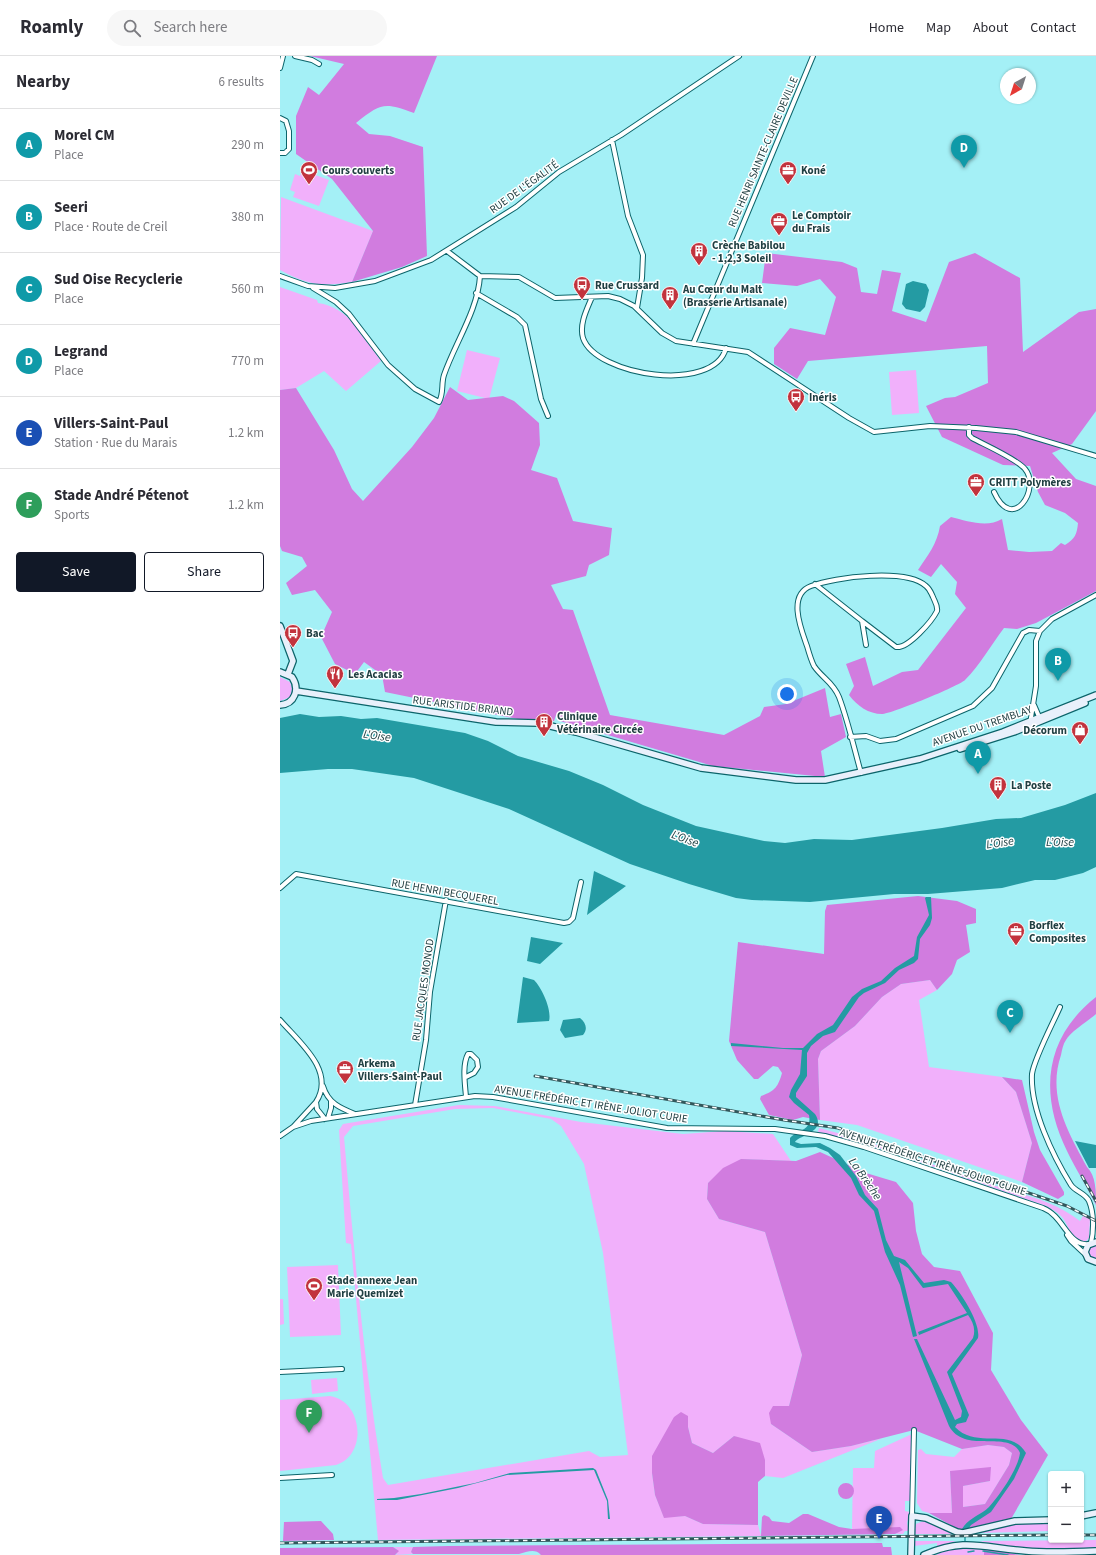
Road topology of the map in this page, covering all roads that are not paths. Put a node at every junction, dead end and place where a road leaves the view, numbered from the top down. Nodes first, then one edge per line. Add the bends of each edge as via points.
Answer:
1 (283, 56) edge
2 (295, 56) edge
3 (739, 56) edge
4 (813, 56) edge
5 (318, 64) dead end
6 (280, 68) edge
7 (280, 118) edge
8 (612, 140) junction
9 (280, 153) edge
10 (447, 251) junction
11 (280, 276) edge
12 (480, 276) junction
13 (312, 287) junction
14 (476, 293) junction
15 (592, 297) junction
16 (637, 308) junction
17 (692, 344) junction
18 (726, 348) junction
19 (548, 416) dead end
20 (969, 427) junction
21 (1096, 456) edge
22 (994, 492) dead end
23 (815, 584) junction
24 (1096, 595) edge
25 (862, 621) junction
26 (280, 626) edge
27 (1040, 631) junction
28 (866, 645) dead end
29 (280, 672) edge
30 (288, 674) junction
31 (296, 691) junction
32 (1096, 696) edge
33 (1034, 703) junction
34 (280, 705) edge
35 (1039, 718) junction
36 (1030, 721) junction
37 (850, 737) junction
38 (861, 773) junction
39 (581, 882) dead end
40 (280, 888) edge
41 (446, 900) junction
42 (1060, 1007) dead end
43 (280, 1020) edge
44 (466, 1077) junction
45 (322, 1084) junction
46 (319, 1096) junction
47 (466, 1097) junction
48 (329, 1098) junction
49 (316, 1102) junction
50 (415, 1105) junction
51 (356, 1114) junction
52 (326, 1119) junction
53 (293, 1127) junction
54 (280, 1136) edge
55 (1063, 1224) junction
56 (1093, 1225) junction
57 (1096, 1236) edge
58 (1092, 1243) edge
59 (1086, 1255) junction
60 (1096, 1262) edge
61 (342, 1369) dead end
62 (280, 1372) edge
63 (914, 1430) dead end
64 (332, 1475) dead end
65 (280, 1478) edge
66 (1096, 1513) edge
67 (1084, 1515) edge
68 (912, 1516) junction
69 (1048, 1520) edge
70 (1096, 1551) edge
71 (911, 1555) edge
72 (924, 1555) edge

1 - 6 street
2 - 5 street
3 - 8 street, RUE DE L'ÉGALITÉ
4 - 17 street, RUE HENRI SAINTE-CLAIRE DEVILLE
7 - 9 street via 286,121 289,131 289,149 285,153
8 - 10 street, RUE DE L'ÉGALITÉ via 560,172 519,205
8 - 16 street via 628,216 643,256
10 - 12 street
10 - 13 street, RUE DE L'ÉGALITÉ via 413,268 375,281 335,288
11 - 13 street, RUE DE L'ÉGALITÉ
12 - 14 street
12 - 15 street via 519,277 555,298
13 - 14 street via 336,302 349,314 388,364 415,389 438,402 442,396 444,376
14 - 19 street via 517,317 525,325 540,399
15 - 16 street via 620,298
15 - 18 street via 583,323 585,341 591,350 625,368 666,376 695,373 721,359
16 - 17 street via 668,337
17 - 18 street
18 - 20 street via 754,354 872,431 930,426
20 - 21 street via 1020,433
20 - 22 street via 972,438 1021,465 1028,472 1029,490 1016,509 1006,509
23 - 25 street
23 - 25 street via 858,576 904,578 920,582 927,587 938,607 935,615 910,643 902,648 894,646
23 - 37 street via 805,588 800,596 800,626 814,666 830,682 839,696
24 - 27 street via 1052,619
25 - 28 street
26 - 30 main road via 293,661
27 - 33 street via 1036,641
27 - 37 street via 1029,630 1023,633 992,688 970,707 896,739 880,741 866,736
29 - 30 main road
30 - 31 main road via 294,681
31 - 34 main road via 292,700
31 - 38 main road, RUE ARISTIDE BRIAND via 496,722 538,724 576,732 701,768 735,774 825,780
32 - 35 main road, AVENUE DU TREMBLAY
33 - 35 street
33 - 36 street
35 - 36 main road, AVENUE DU TREMBLAY
36 - 38 main road, AVENUE DU TREMBLAY via 920,758
37 - 38 street
39 - 41 street, RUE HENRI BECQUEREL via 574,916 566,923
40 - 41 street, RUE HENRI BECQUEREL via 296,874
41 - 50 street, RUE JACQUES MONOD via 430,992 426,1040
42 - 56 street via 1034,1067 1033,1090 1039,1116 1050,1144 1072,1186 1088,1199
43 - 45 street via 316,1062
44 - 44 street via 478,1068 477,1060 471,1054 466,1057
44 - 47 street
45 - 46 street
45 - 48 street
46 - 48 street
46 - 49 street
47 - 50 street, AVENUE FRÉDÉRIC ET IRÈNE JOLIOT CURIE
47 - 55 street, AVENUE FRÉDÉRIC ET IRÈNE JOLIOT CURIE via 493,1097 676,1129 741,1128 815,1135 864,1146 1039,1206 1055,1214
48 - 51 street via 339,1107
48 - 52 street via 331,1108
49 - 52 street via 317,1109
49 - 53 street
50 - 51 street, AVENUE FRÉDÉRIC ET IRÈNE JOLIOT CURIE
51 - 52 street, AVENUE FRÉDÉRIC ET IRÈNE JOLIOT CURIE
52 - 53 street, AVENUE FRÉDÉRIC ET IRÈNE JOLIOT CURIE
53 - 54 street
55 - 58 street, AVENUE FRÉDÉRIC ET IRÈNE JOLIOT CURIE via 1074,1240 1081,1244
55 - 59 street, AVENUE FRÉDÉRIC ET IRÈNE JOLIOT CURIE via 1071,1241
56 - 57 street
56 - 58 street
58 - 59 main road via 1086,1249
59 - 60 main road
61 - 62 street
63 - 68 street
64 - 65 street
66 - 67 main road
68 - 69 main road via 923,1517 965,1533 1012,1522
68 - 71 main road
70 - 72 main road via 1042,1552 964,1544 949,1546

